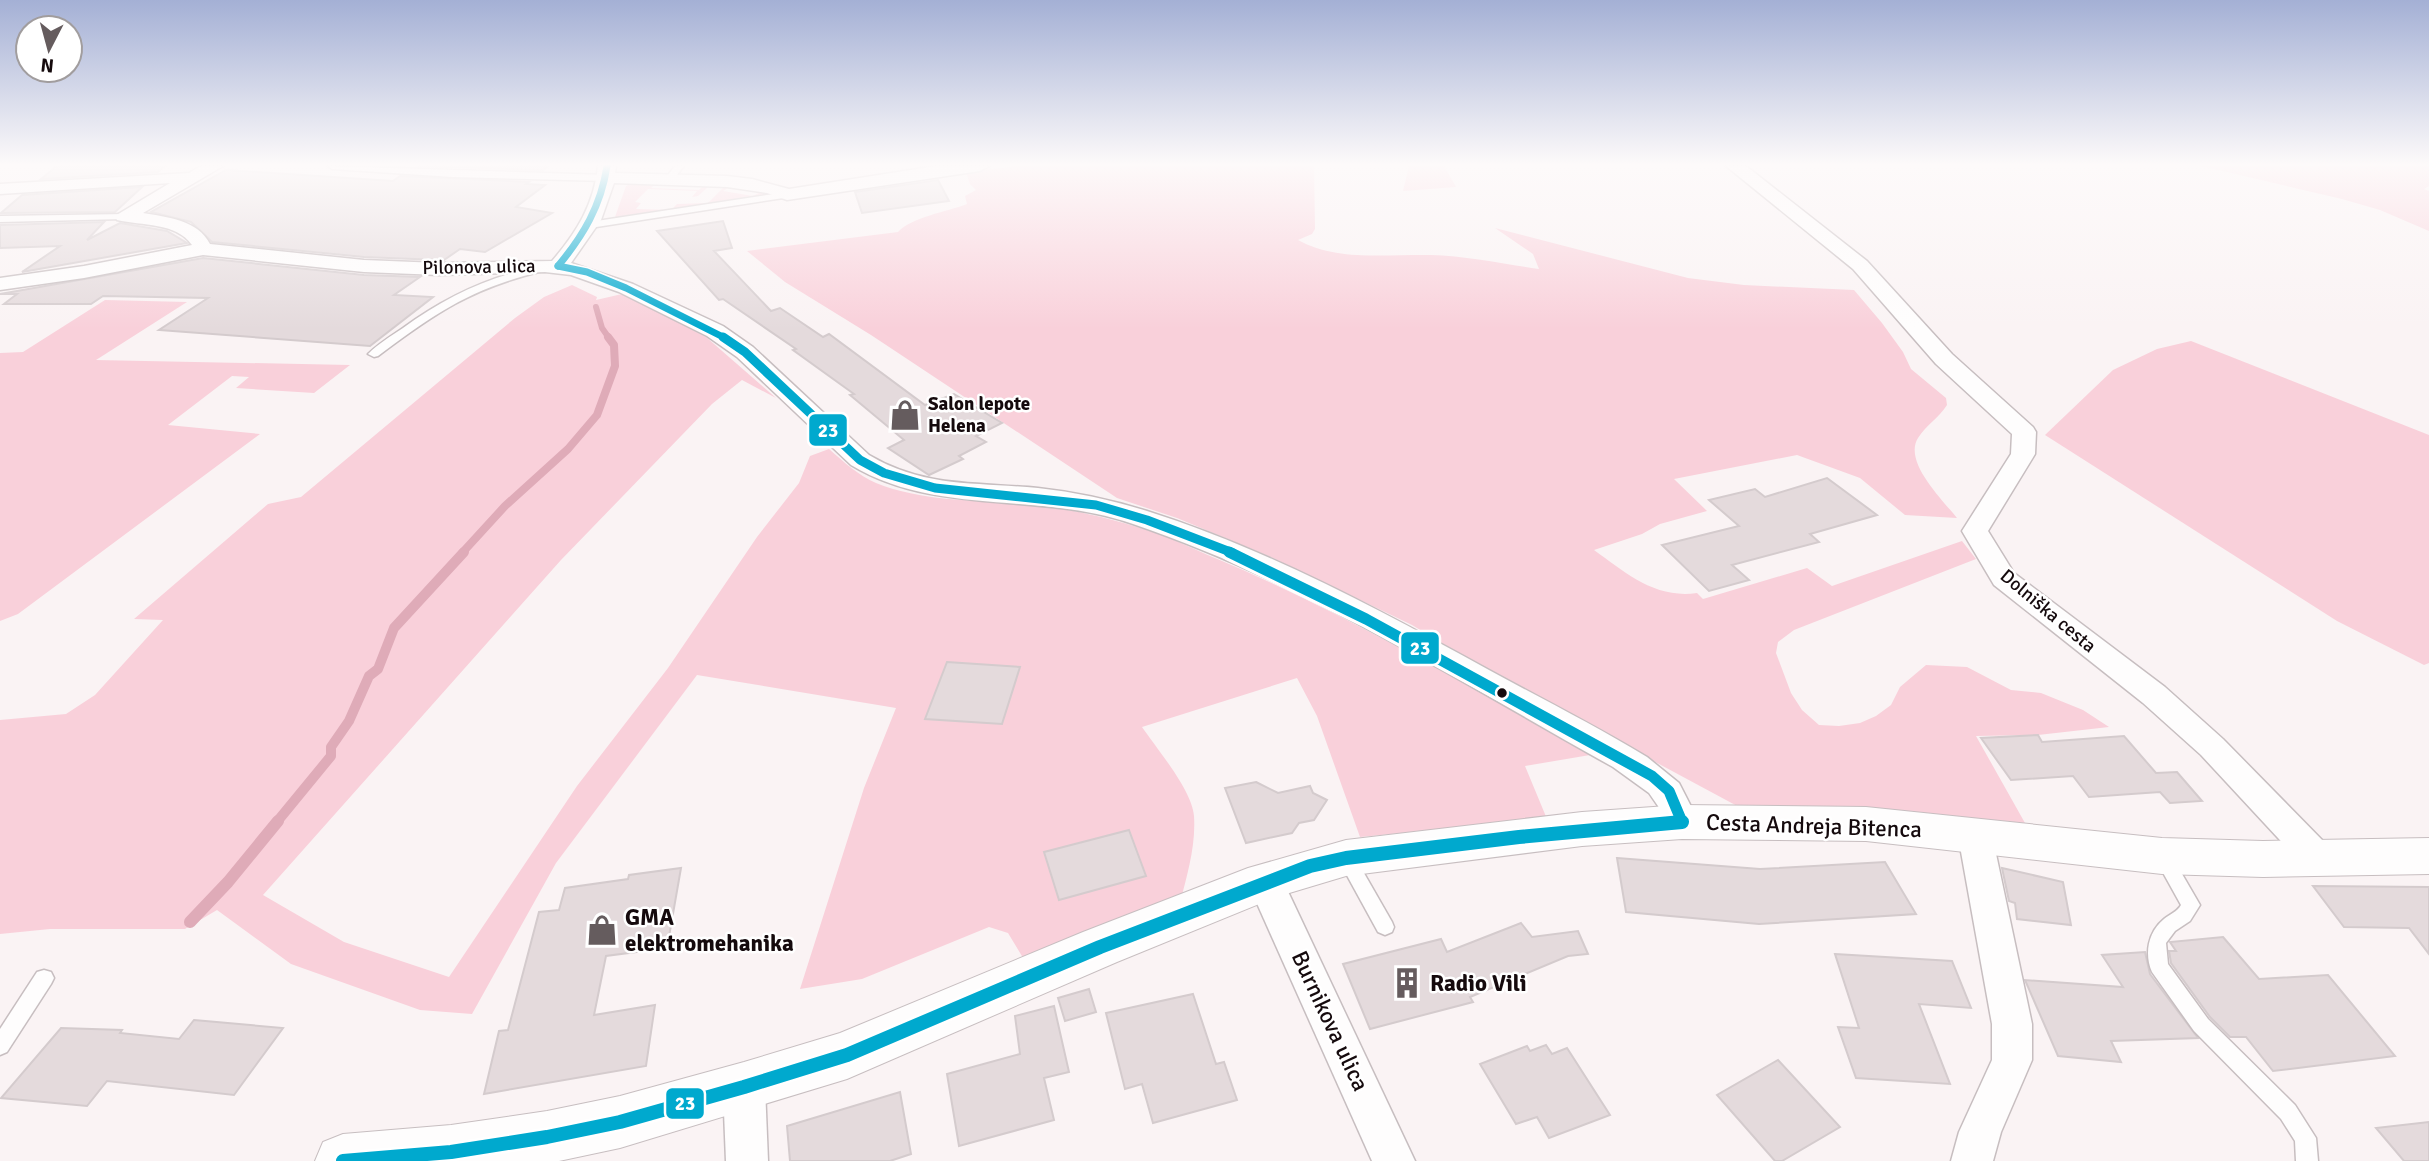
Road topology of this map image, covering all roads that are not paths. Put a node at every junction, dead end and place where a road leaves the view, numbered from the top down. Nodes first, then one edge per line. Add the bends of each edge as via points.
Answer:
1 (145, 220) edge
2 (592, 220) edge
3 (622, 220) edge
4 (1806, 220) edge
5 (590, 225) junction
6 (203, 250) junction
7 (558, 266) junction
8 (0, 284) edge
9 (374, 354) dead end
10 (1682, 822) junction
11 (1975, 835) junction
12 (2162, 856) junction
13 (2315, 856) junction
14 (2429, 856) edge
15 (1346, 858) junction
16 (1265, 881) junction
17 (1385, 927) dead end
18 (44, 978) dead end
19 (0, 1046) edge
20 (744, 1087) junction
21 (546, 1149) edge
22 (449, 1156) edge
23 (343, 1161) edge
24 (747, 1161) edge
25 (1394, 1161) edge
26 (1972, 1161) edge
27 (2307, 1161) edge

1 - 6 street via 180,227 201,242
2 - 5 street
3 - 5 lane
4 - 13 street, Dolniška cesta via 1860,265 1944,359 2024,432 2023,454 1975,531 2004,579 2174,712
5 - 7 street
6 - 7 street, Pilonova ulica via 378,267
6 - 8 street, Pilonova ulica
7 - 9 lane via 469,289
7 - 10 street, Pilonova ulica via 626,288 715,331 745,352 854,455 891,478 934,489 1047,497 1119,511 1220,548 1346,607 1652,776 1669,791
10 - 11 street, Cesta Andreja Bitenca via 1866,824
10 - 15 street, Cesta Andreja Bitenca
11 - 12 street, Cesta Andreja Bitenca
11 - 26 street via 2011,1024 2012,1060
12 - 13 street, Cesta Andreja Bitenca
12 - 27 lane via 2191,905 2157,942 2159,966 2201,1025 2288,1112 2305,1138
13 - 14 street, Cesta Andreja Bitenca
15 - 16 street, Cesta Andreja Bitenca
15 - 17 lane
16 - 20 street, Cesta Andreja Bitenca via 846,1055
16 - 25 street, Burnikova ulica
18 - 19 lane
20 - 21 street, Cesta Andreja Bitenca via 620,1122
20 - 24 street
21 - 22 street, Cesta Andreja Bitenca
22 - 23 street, Cesta Andreja Bitenca

